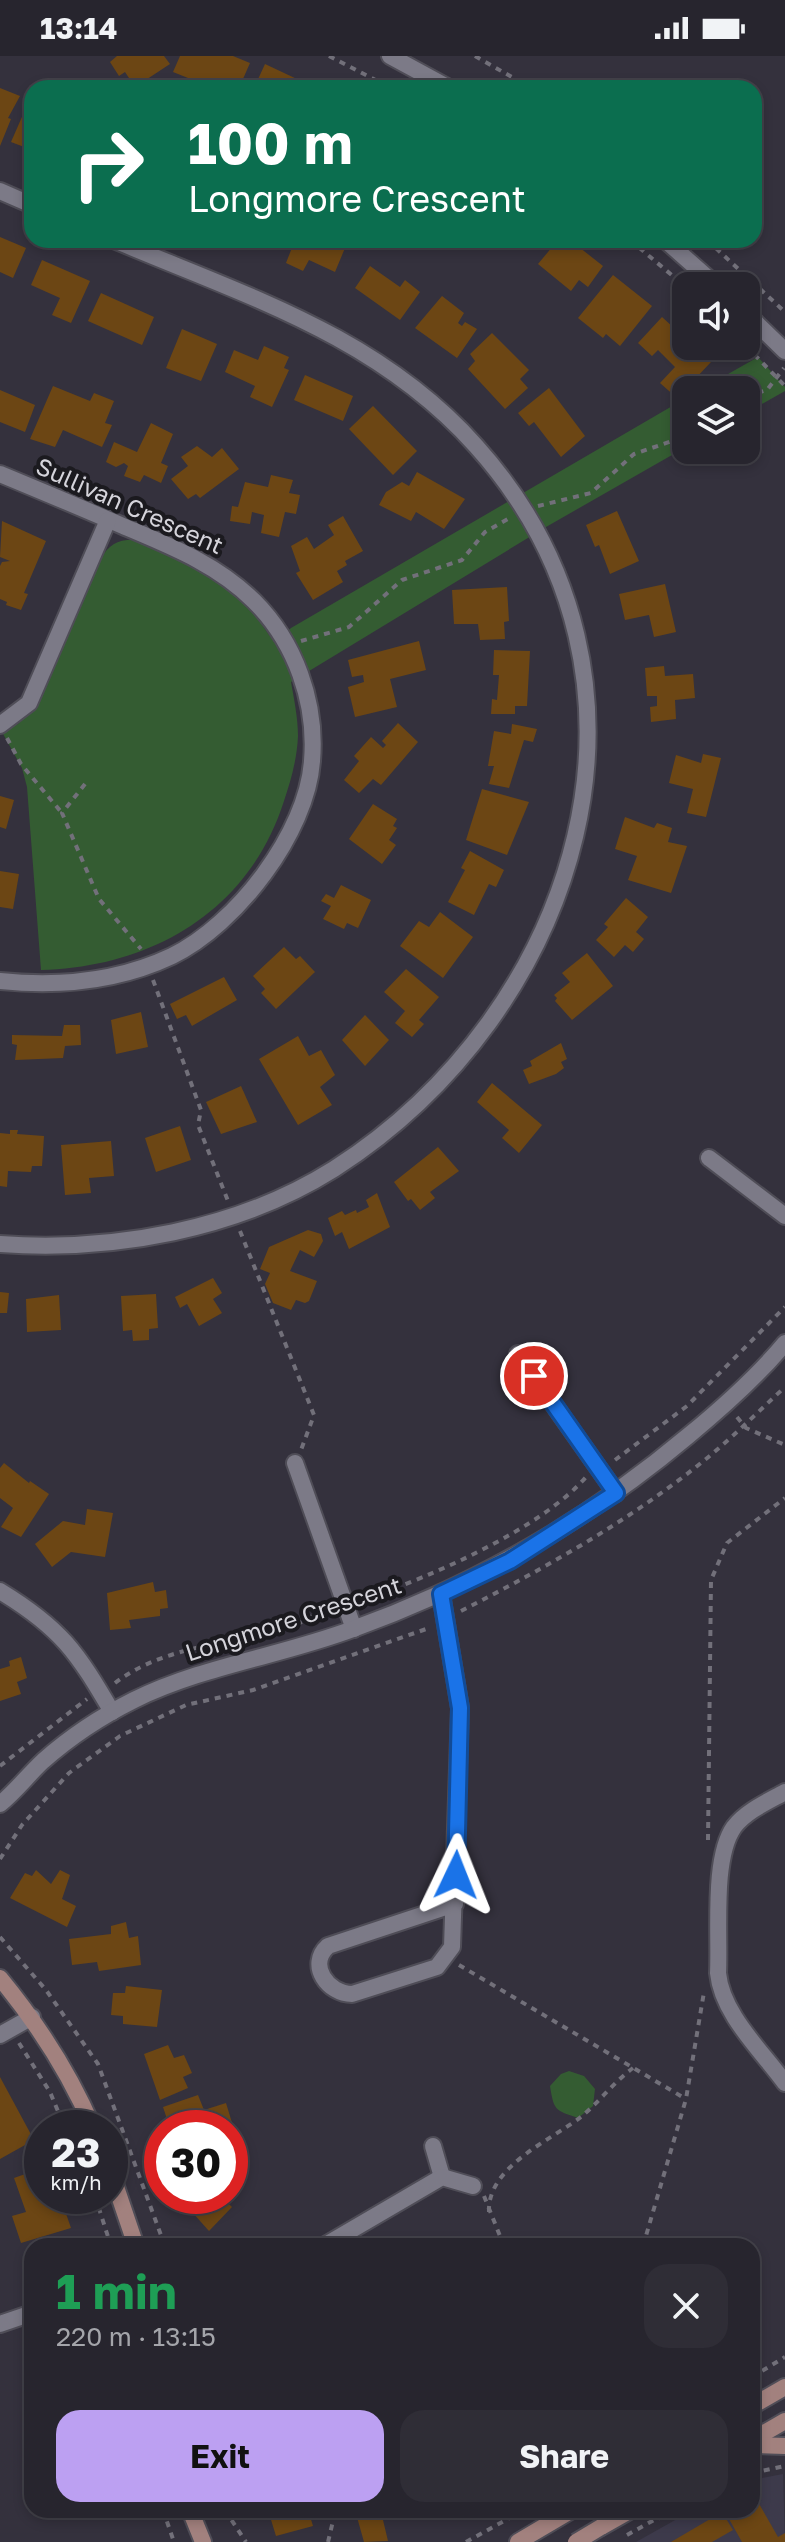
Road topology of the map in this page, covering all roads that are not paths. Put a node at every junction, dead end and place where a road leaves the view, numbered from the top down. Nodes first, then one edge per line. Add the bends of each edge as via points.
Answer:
1 (390, 56) edge
2 (434, 80) edge
3 (0, 191) edge
4 (24, 202) edge
5 (133, 248) edge
6 (674, 248) edge
7 (701, 272) edge
8 (760, 327) edge
9 (785, 351) edge
10 (0, 474) edge
11 (108, 520) junction
12 (2, 728) edge
13 (0, 981) edge
14 (709, 1158) dead end
15 (785, 1216) edge
16 (0, 1244) edge
17 (785, 1343) edge
18 (518, 1354) dead end
19 (295, 1463) road end
20 (616, 1493) junction
21 (0, 1591) edge
22 (441, 1594) junction
23 (354, 1629) junction
24 (112, 1712) junction
25 (785, 1792) edge
26 (3, 1804) edge
27 (455, 1904) junction
28 (0, 1978) edge
29 (32, 2017) junction
30 (0, 2035) edge
31 (785, 2083) edge
32 (83, 2110) edge
33 (433, 2146) dead end
34 (442, 2177) junction
35 (473, 2186) road end
36 (125, 2214) edge
37 (133, 2238) edge
38 (338, 2238) edge
39 (24, 2316) edge
40 (0, 2324) edge
41 (784, 2392) edge
42 (760, 2402) edge
43 (785, 2421) edge
44 (760, 2438) edge
45 (760, 2444) edge
46 (785, 2446) edge
47 (193, 2518) edge
48 (558, 2518) edge
49 (617, 2518) edge
50 (203, 2542) edge
51 (518, 2542) edge
52 (576, 2542) edge

1 - 2 street
3 - 4 street
5 - 16 street via 366,352 437,405 478,448 544,547 575,628 587,684 590,739 580,817 537,943 483,1033 438,1086 387,1132 331,1171 234,1215 133,1240
6 - 7 street
8 - 9 street
10 - 11 street, Sullivan Crescent
11 - 12 street via 29,703
11 - 13 street, Sullivan Crescent via 190,555 255,602 281,634 299,670 313,727 312,764 303,799 270,866 243,902 210,932 172,956 129,973 84,982
14 - 15 street
17 - 20 street, Longmore Crescent via 726,1403
18 - 20 street
19 - 23 street
20 - 22 street, Longmore Crescent via 510,1561
21 - 24 street via 55,1628
22 - 23 street, Longmore Crescent
22 - 27 street via 460,1708
23 - 24 street, Longmore Crescent via 184,1679
24 - 26 street, Longmore Crescent via 69,1739
25 - 31 street via 736,1824 726,1841 718,1973 730,2010
27 - 27 street via 452,1947 437,1967 352,1994 325,1983 319,1966 328,1946
28 - 29 street
29 - 30 street
29 - 32 street
33 - 34 street
34 - 35 street
34 - 38 street
36 - 37 street
39 - 40 street
41 - 42 street
43 - 44 street
45 - 46 street
47 - 50 street
48 - 51 street
49 - 52 street, bridge

